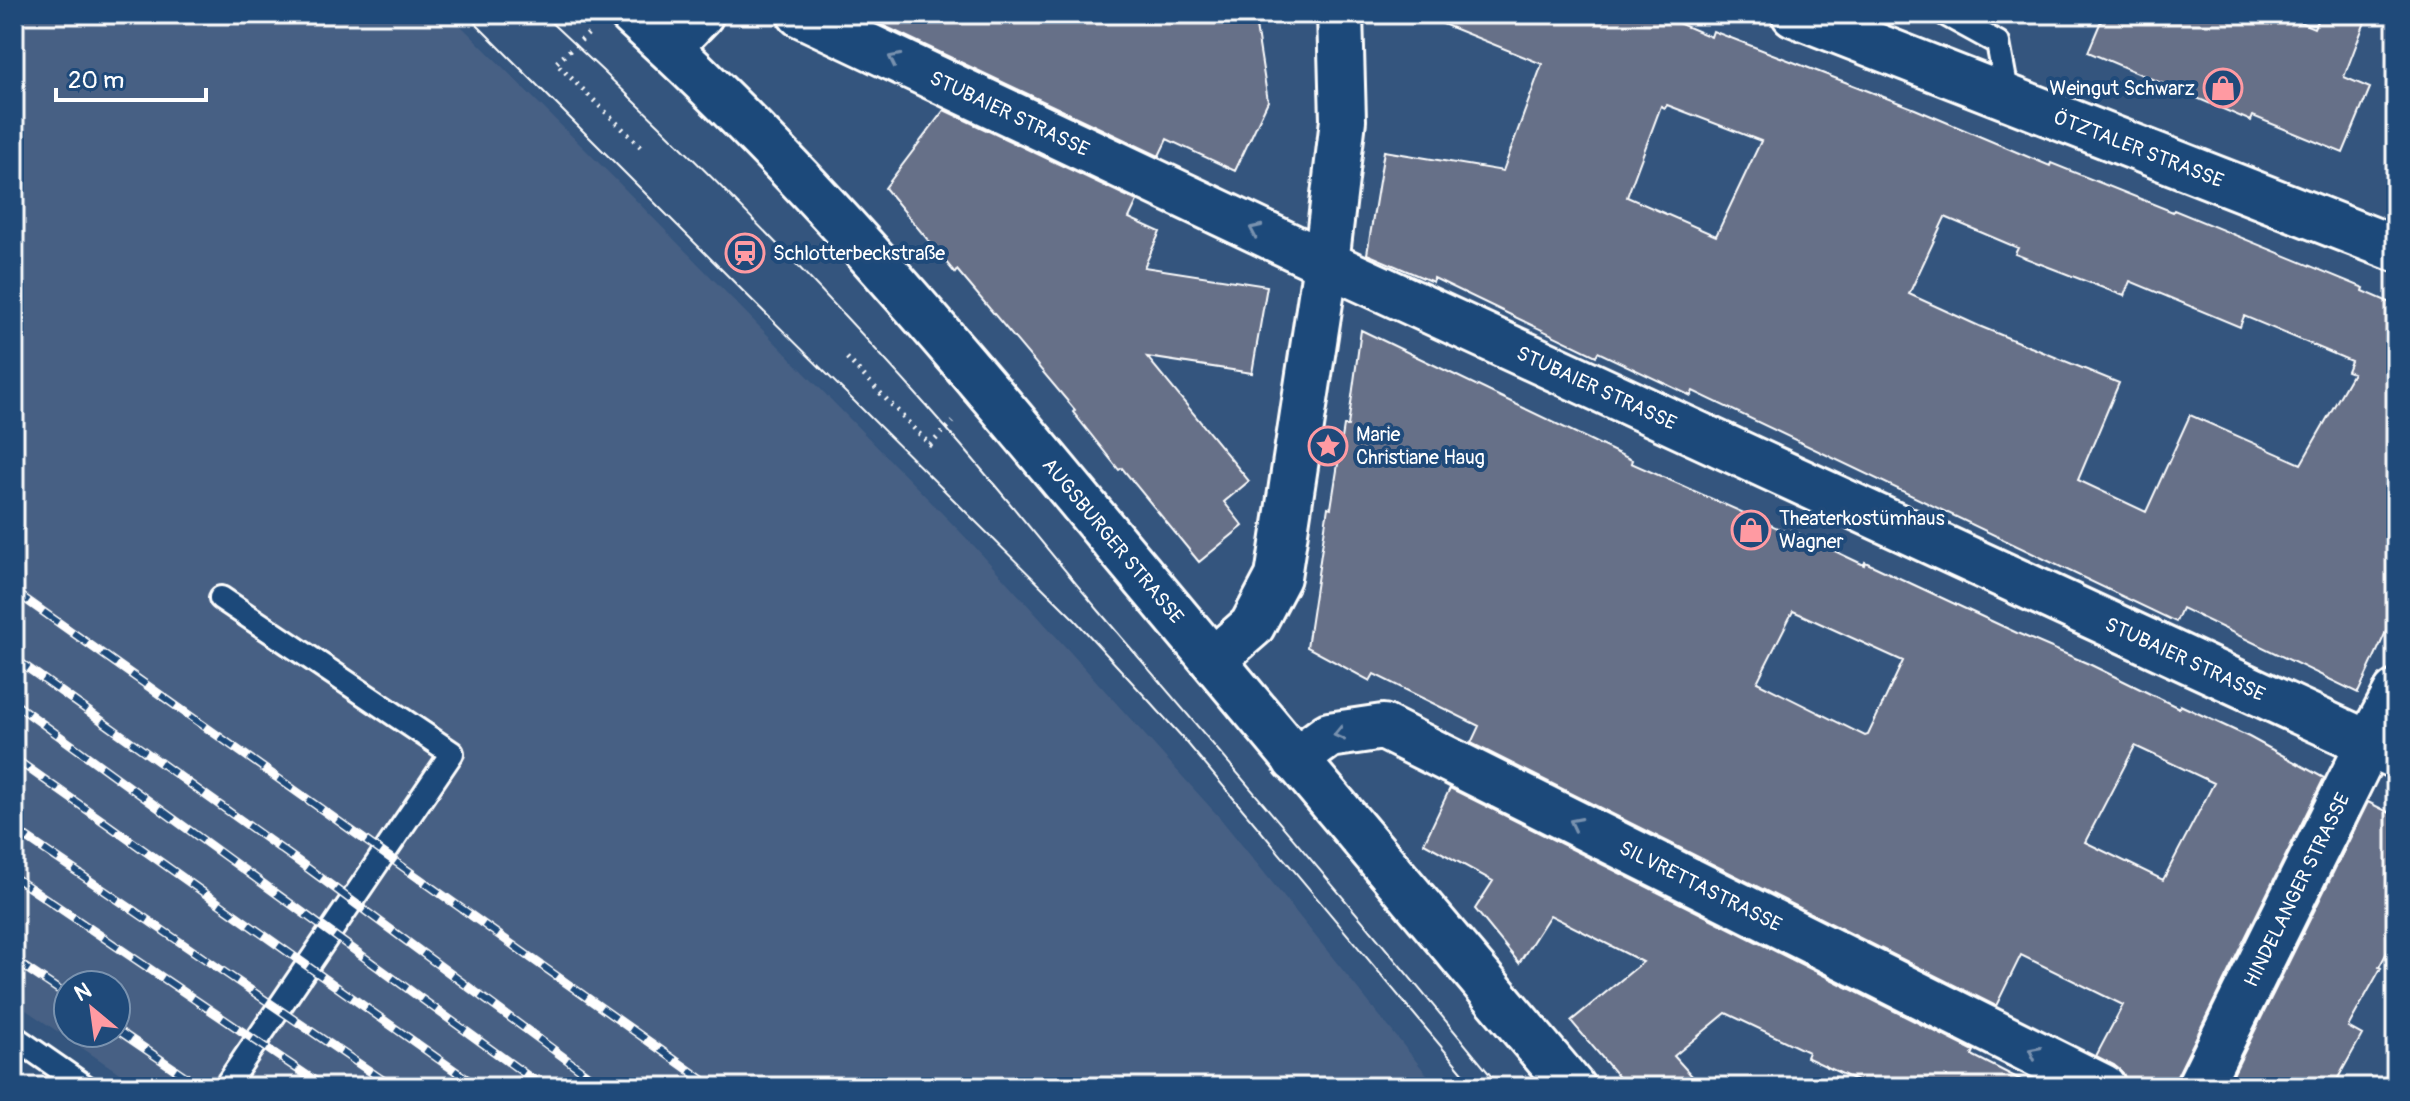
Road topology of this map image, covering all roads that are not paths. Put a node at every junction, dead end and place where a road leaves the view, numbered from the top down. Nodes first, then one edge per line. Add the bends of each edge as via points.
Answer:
1 (701, 14) edge
2 (800, 14) edge
3 (1340, 14) edge
4 (1794, 14) edge
5 (1945, 14) edge
6 (613, 21) edge
7 (669, 47) junction
8 (2008, 97) junction
9 (2396, 249) edge
10 (1326, 263) junction
11 (221, 598) dead end
12 (1213, 660) junction
13 (2396, 693) edge
14 (2383, 749) edge
15 (1295, 760) junction
16 (14, 1037) edge
17 (86, 1087) edge
18 (225, 1087) edge
19 (1572, 1087) edge
20 (2103, 1087) edge
21 (2199, 1087) edge

1 - 7 street
10 -> 2 street, STUBAIER STRASSE
3 - 10 street via 1343,120
4 - 8 street, ÖTZTALER STRASSE
5 - 8 lane via 1998,43
6 - 7 street, AUGSBURGER STRASSE
7 - 12 street, AUGSBURGER STRASSE via 820,199 952,347
8 - 9 street, ÖTZTALER STRASSE
10 - 12 street via 1278,577 1252,626
10 - 14 street, STUBAIER STRASSE
11 - 18 lane via 452,753
12 - 15 street, AUGSBURGER STRASSE
13 - 14 street, HINDELANGER STRASSE
14 - 21 street, HINDELANGER STRASSE
15 - 19 street, AUGSBURGER STRASSE
20 -> 15 street, SILVRETTASTRASSE via 1383,727 1329,735
16 - 17 lane

